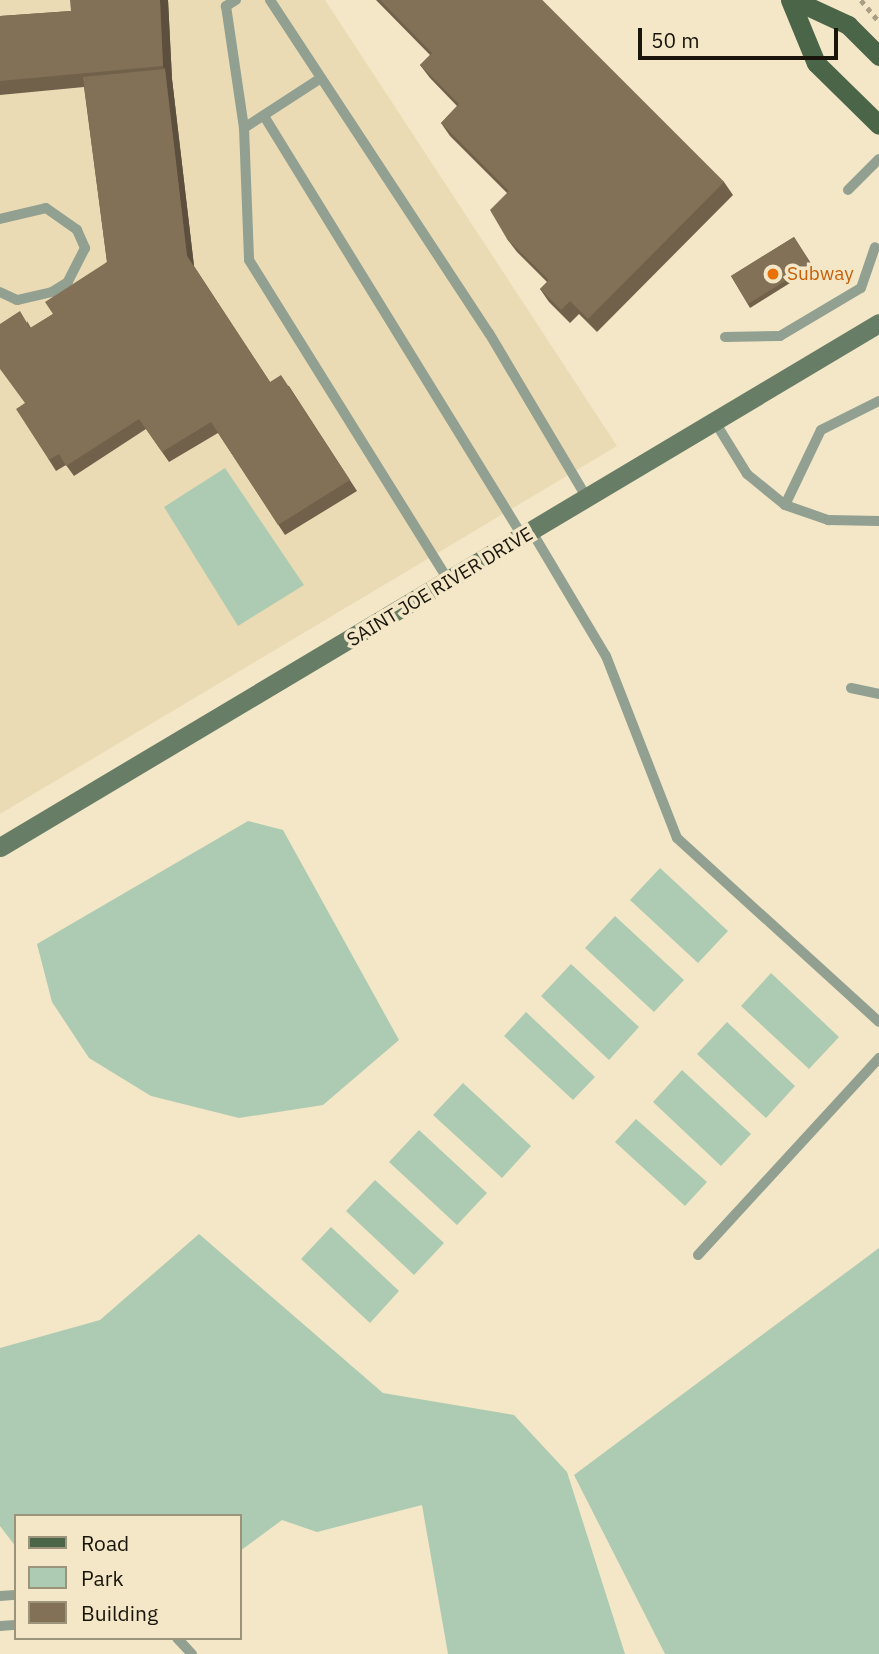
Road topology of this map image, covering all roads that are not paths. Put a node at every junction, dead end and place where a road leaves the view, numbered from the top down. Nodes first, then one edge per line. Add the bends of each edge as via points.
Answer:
1 (236, 0) edge
2 (270, 0) edge
3 (792, 0) edge
4 (879, 56) edge
5 (321, 78) junction
6 (264, 116) junction
7 (879, 125) edge
8 (244, 128) junction
9 (879, 159) edge
10 (848, 190) dead end
11 (0, 219) edge
12 (875, 247) dead end
13 (0, 292) edge
14 (879, 323) edge
15 (725, 337) dead end
16 (879, 401) edge
17 (715, 422) junction
18 (587, 498) junction
19 (785, 505) junction
20 (879, 521) edge
21 (527, 535) junction
22 (449, 582) junction
23 (852, 688) dead end
24 (879, 694) edge
25 (0, 847) edge
26 (879, 1022) edge
27 (879, 1058) edge
28 (698, 1255) dead end
29 (179, 1640) edge
30 (192, 1654) edge

1 - 8 lane via 226,6
2 - 5 lane
3 - 4 main road via 848,25
3 - 7 main road via 816,63
5 - 6 lane
5 - 18 lane via 489,332
6 - 8 lane
6 - 21 lane
8 - 22 lane via 249,260
9 - 10 lane
11 - 13 lane via 46,208 77,230 85,248 79,267 52,292 17,300
12 - 15 lane via 861,288 780,336
14 - 17 main road, SAINT JOE RIVER DRIVE
16 - 19 lane via 821,430
17 - 18 main road, SAINT JOE RIVER DRIVE
17 - 19 lane via 747,474
18 - 21 main road, SAINT JOE RIVER DRIVE
19 - 20 lane via 828,520
21 - 22 main road, SAINT JOE RIVER DRIVE
21 - 26 lane via 606,656 677,838
22 - 25 main road, SAINT JOE RIVER DRIVE
23 - 24 lane
27 - 28 lane
29 - 30 lane

